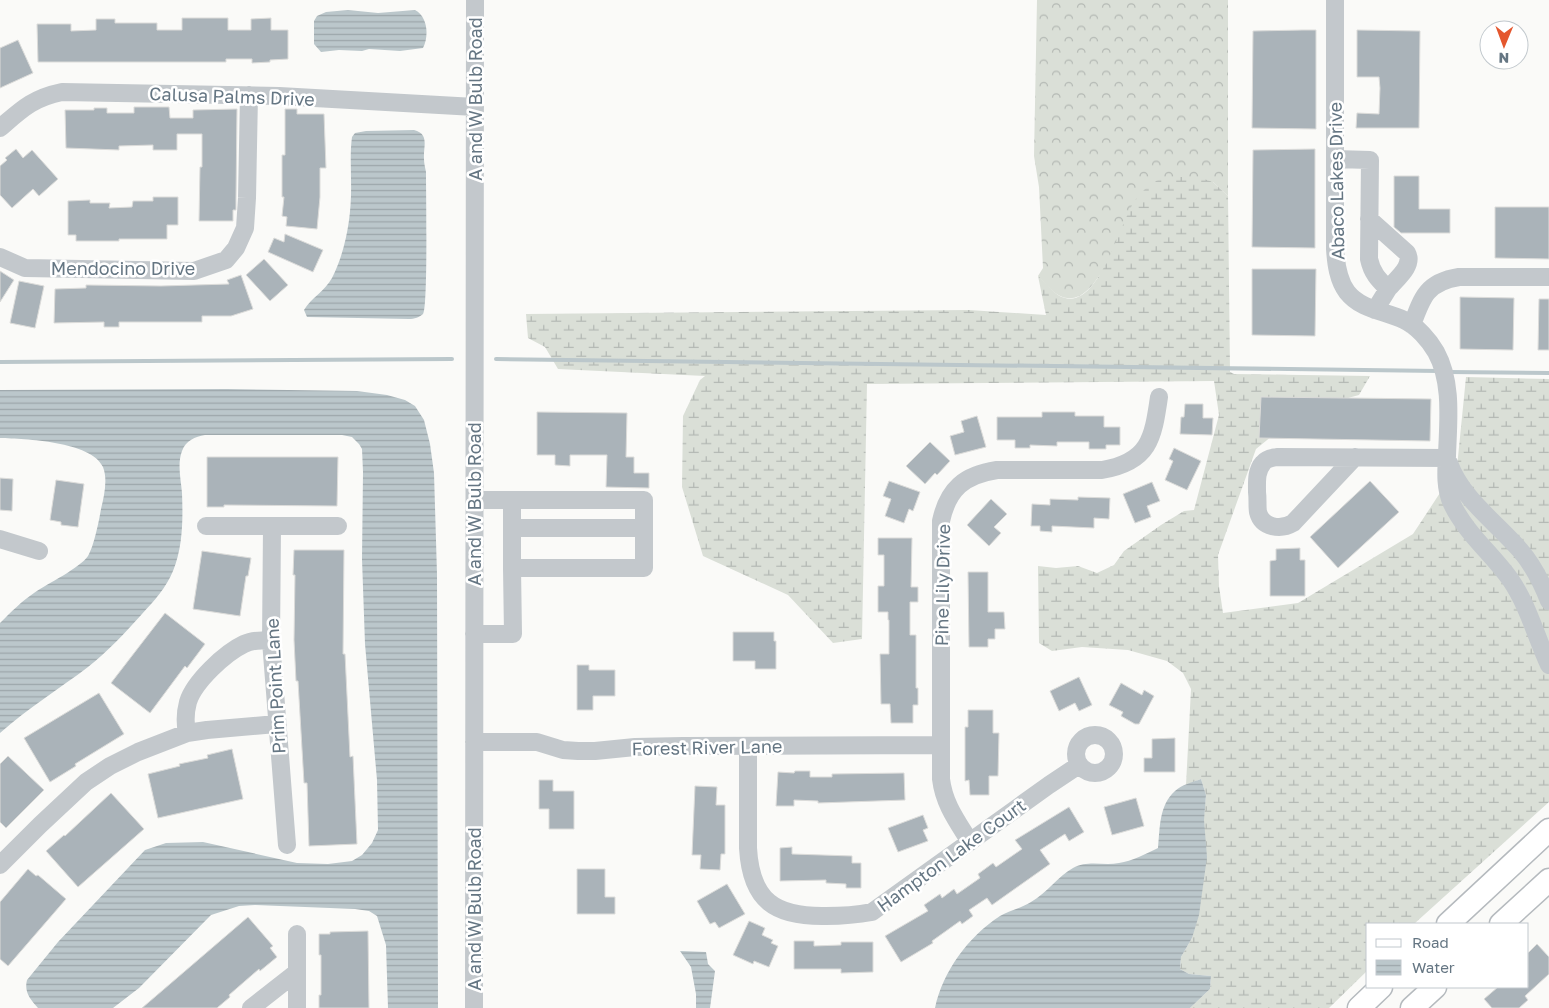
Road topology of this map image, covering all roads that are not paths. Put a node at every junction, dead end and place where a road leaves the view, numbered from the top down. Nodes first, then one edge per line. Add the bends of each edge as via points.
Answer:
1 (475, 0) edge
2 (1335, 0) edge
3 (249, 95) junction
4 (475, 107) junction
5 (0, 128) edge
6 (1335, 159) junction
7 (1369, 219) junction
8 (0, 257) edge
9 (1549, 277) edge
10 (1388, 289) junction
11 (1375, 310) junction
12 (1412, 325) junction
13 (1159, 397) dead end
14 (1355, 457) junction
15 (1447, 458) junction
16 (475, 500) junction
17 (512, 500) junction
18 (206, 526) dead end
19 (338, 526) dead end
20 (272, 528) junction
21 (512, 528) junction
22 (643, 528) junction
23 (0, 540) edge
24 (39, 551) dead end
25 (512, 568) junction
26 (1549, 601) edge
27 (474, 634) junction
28 (271, 640) junction
29 (1549, 665) edge
30 (276, 724) junction
31 (187, 733) junction
32 (474, 742) junction
33 (941, 745) junction
34 (748, 746) junction
35 (1079, 765) dead end
36 (1549, 830) edge
37 (970, 842) junction
38 (286, 845) dead end
39 (0, 866) edge
40 (1549, 880) edge
41 (1449, 923) edge
42 (1502, 923) edge
43 (297, 934) dead end
44 (297, 972) junction
45 (1434, 988) edge
46 (251, 1008) edge
47 (297, 1008) edge
48 (474, 1008) edge
49 (1412, 1008) edge

1 - 4 street, A and W Bulb Road
2 - 6 street, Abaco Lakes Drive
3 - 4 street, Calusa Palms Drive
3 - 5 street, Calusa Palms Drive via 62,92 46,95 26,105
3 - 8 street, Mendocino Drive via 245,228 226,260 194,271 25,268
4 - 16 street, A and W Bulb Road
6 - 7 street via 1370,160
6 - 11 street, Abaco Lakes Drive via 1334,249 1340,280 1356,301
7 - 10 street via 1371,269
7 - 10 street via 1409,257 1408,265
9 - 12 street via 1459,276 1446,279 1428,290
10 - 11 street
11 - 12 street, Abaco Lakes Drive
12 - 15 street, Abaco Lakes Drive via 1436,351 1445,375
13 - 33 street, Pine Lily Drive via 1151,438 1132,460 1117,467 980,472 953,491 941,521
14 - 14 street via 1268,459 1262,464 1257,478 1261,519 1274,527 1293,523
14 - 15 street
15 - 26 street, Abaco Lakes Drive via 1463,489 1521,551 1542,582
15 - 29 street, Abaco Lakes Drive via 1445,472 1452,504 1476,540 1510,580
16 - 17 street
16 - 27 street, A and W Bulb Road
17 - 21 street
17 - 22 street via 644,500
18 - 20 street
19 - 20 street
20 - 28 street, Prim Point Lane
21 - 22 street
21 - 25 street
22 - 25 street via 644,568
23 - 24 street
25 - 27 street via 512,634
27 - 32 street, A and W Bulb Road
28 - 30 street, Prim Point Lane
28 - 31 street via 245,644 228,654 210,672 188,702 185,714
30 - 31 street
30 - 38 street, Prim Point Lane
31 - 39 street via 138,752 86,782
32 - 34 street, Forest River Lane via 537,742 578,751
32 - 48 street, A and W Bulb Road
33 - 34 street, Forest River Lane
33 - 37 street, Pine Lily Drive via 943,793
34 - 37 street, Hampton Lake Court via 749,864 752,880 760,894 784,912 799,916 872,912
35 - 37 street, Hampton Lake Court
36 - 41 main road
40 - 42 main road
43 - 44 street
44 - 46 street
44 - 47 street
45 - 49 main road

